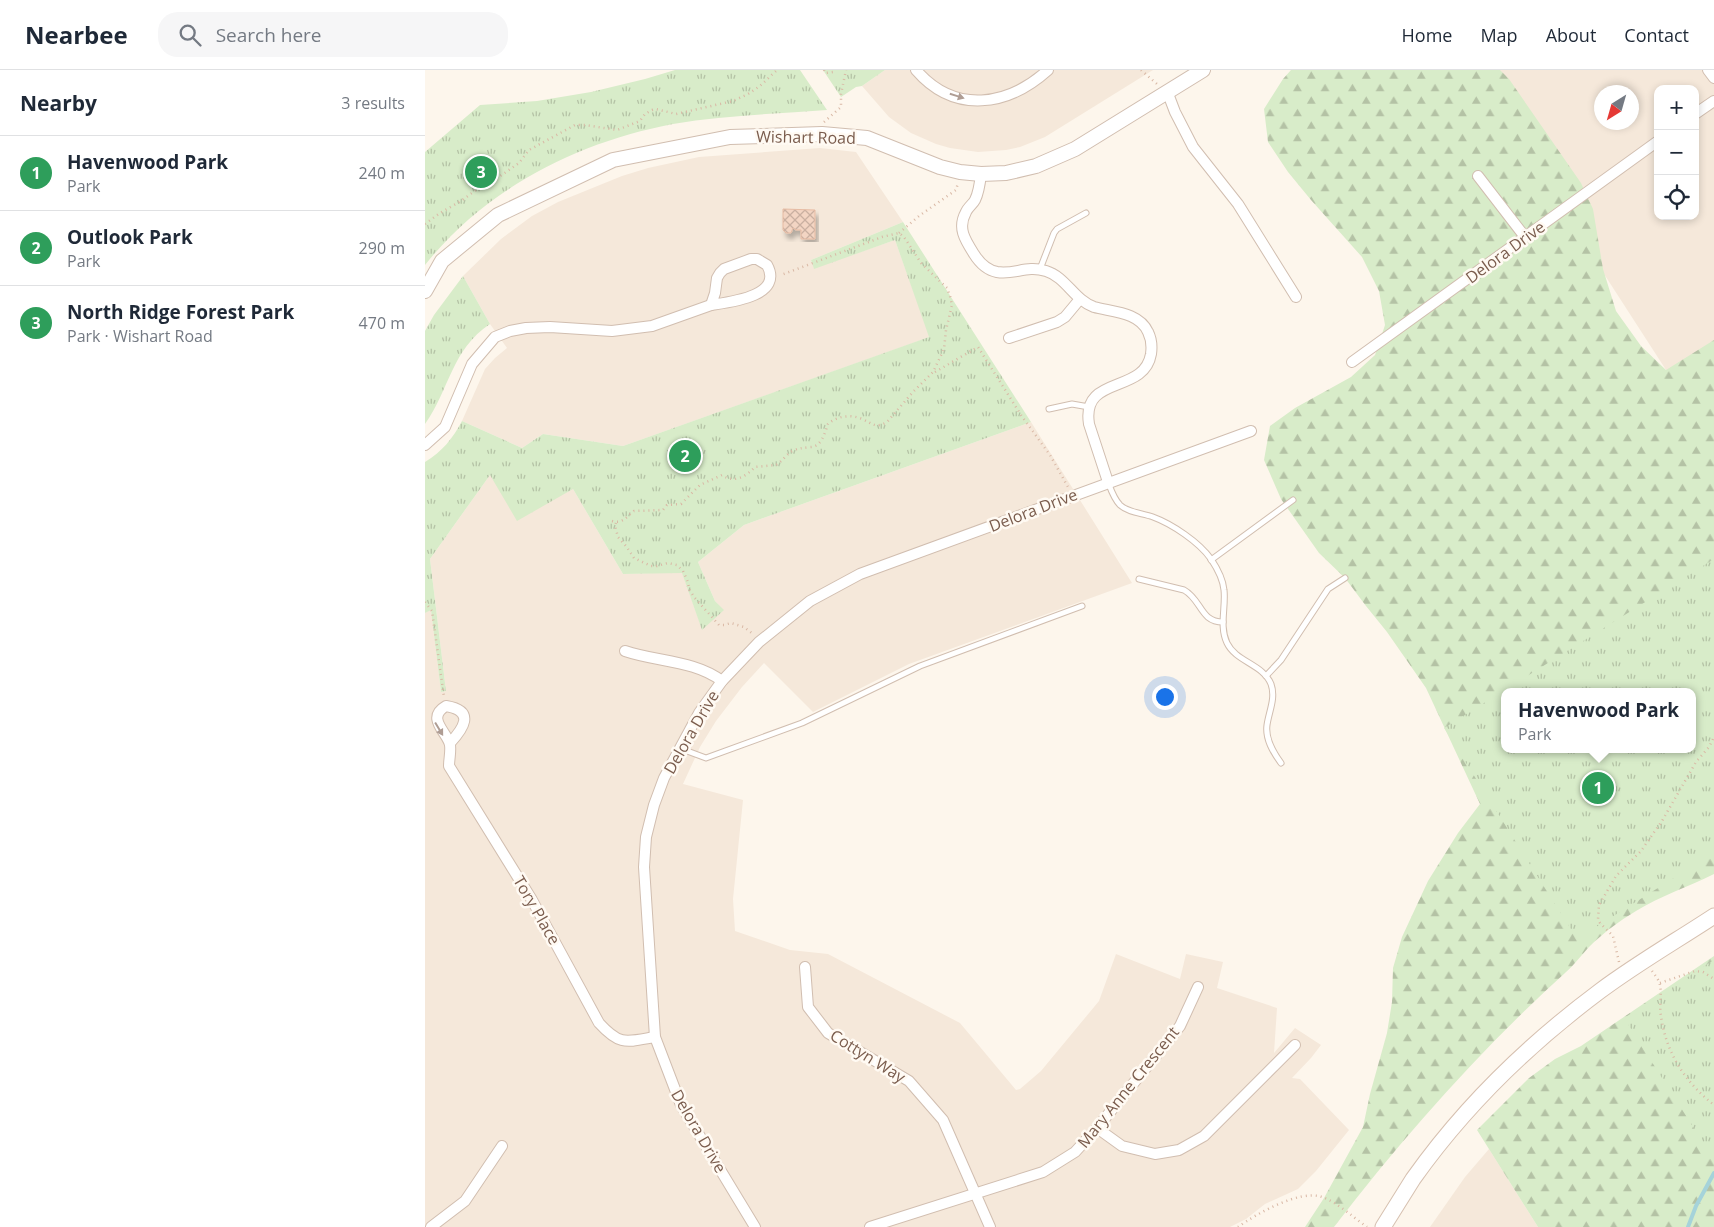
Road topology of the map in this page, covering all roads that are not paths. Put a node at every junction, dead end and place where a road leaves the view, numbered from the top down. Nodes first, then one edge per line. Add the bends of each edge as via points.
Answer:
1 (916, 70) edge
2 (1048, 70) edge
3 (1203, 70) edge
4 (1709, 70) edge
5 (1714, 78) edge
6 (1167, 92) junction
7 (1714, 101) edge
8 (1699, 111) edge
9 (1654, 145) edge
10 (981, 174) junction
11 (1478, 176) dead end
12 (1086, 212) dead end
13 (1525, 237) junction
14 (1040, 269) junction
15 (425, 290) edge
16 (1296, 297) dead end
17 (1080, 299) junction
18 (711, 305) junction
19 (1009, 338) dead end
20 (1352, 362) dead end
21 (1089, 407) junction
22 (1049, 409) dead end
23 (1251, 431) dead end
24 (425, 445) edge
25 (1108, 482) junction
26 (1293, 500) dead end
27 (1211, 560) junction
28 (1345, 578) dead end
29 (1139, 579) dead end
30 (1082, 606) dead end
31 (1223, 622) junction
32 (625, 651) dead end
33 (1266, 676) junction
34 (722, 681) junction
35 (450, 743) junction
36 (679, 748) junction
37 (1281, 763) dead end
38 (1714, 916) edge
39 (805, 968) dead end
40 (1198, 987) dead end
41 (655, 1037) junction
42 (1295, 1045) dead end
43 (1097, 1128) junction
44 (502, 1146) dead end
45 (974, 1193) junction
46 (431, 1227) edge
47 (755, 1227) edge
48 (870, 1227) edge
49 (990, 1227) edge
50 (1383, 1227) edge

1 -> 2 street via 938,89 970,100 1004,98 1030,85
3 - 6 street, Wishart Road
4 - 5 street
6 - 10 street, Wishart Road via 1075,149 1036,166 1006,173
6 - 16 street via 1193,147 1237,204
7 - 8 street
9 - 13 street, Delora Drive
10 - 14 street via 978,194 962,219 963,237 980,262 994,272
10 - 15 street, Wishart Road via 940,167 867,138 822,134 730,137 613,160 498,215 442,261
11 - 13 street
12 - 14 lane via 1057,229
13 - 20 street, Delora Drive
14 - 17 street via 1058,278
17 - 19 street via 1065,318
17 - 21 street via 1135,319 1148,332 1151,348 1148,364 1138,376 1100,392
18 - 18 street via 717,278 724,269 751,259 767,265 771,276 763,291 736,301
18 - 24 street via 652,326 612,331 526,328 495,337 472,364 445,427
21 - 22 lane via 1072,404
21 - 25 street via 1089,424
23 - 25 street, Delora Drive
25 - 27 lane via 1121,505 1161,521 1199,545
25 - 34 street, Delora Drive via 859,574 810,601 759,642
26 - 27 lane
27 - 31 lane via 1224,590
28 - 33 lane via 1328,589 1281,660
29 - 31 lane via 1184,590 1197,600 1210,620
30 - 36 lane via 920,666 802,722 706,758
31 - 33 lane via 1225,638 1233,651
32 - 34 street via 702,669
33 - 37 lane via 1271,683 1273,700 1267,736
34 - 36 street, Delora Drive
35 -> 35 street via 462,730 465,716 460,710 446,706 437,713 435,722
35 - 41 street, Tory Place via 449,766 532,900 599,1023 611,1036 627,1042
36 - 41 street, Delora Drive via 649,820 645,852
38 - 50 main road via 1601,990 1513,1063 1467,1112 1414,1178
39 - 45 street, Cottyn Way via 808,1007 828,1033 909,1081 943,1120
40 - 43 street, Mary Anne Crescent via 1180,1026
41 - 47 street, Delora Drive via 681,1105
42 - 43 street via 1204,1136 1179,1150 1155,1154 1122,1146
43 - 45 street, Mary Anne Crescent via 1075,1152 1043,1172
44 - 46 street via 465,1201
45 - 48 street, Mary Anne Crescent
45 - 49 street, Cottyn Way

